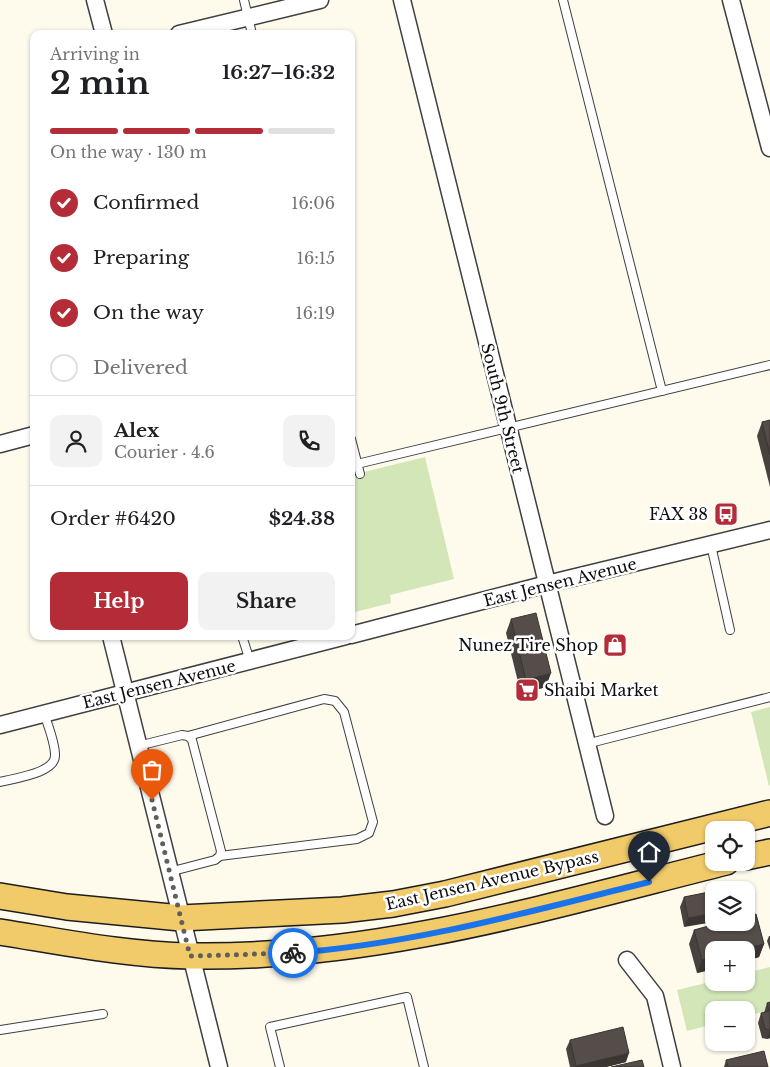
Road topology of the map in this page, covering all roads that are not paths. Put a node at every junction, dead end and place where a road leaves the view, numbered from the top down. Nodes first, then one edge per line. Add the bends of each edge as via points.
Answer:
1 (95, 0) edge
2 (244, 0) edge
3 (320, 0) edge
4 (402, 0) edge
5 (563, 0) edge
6 (731, 0) edge
7 (248, 17) junction
8 (103, 30) edge
9 (195, 30) edge
10 (251, 30) edge
11 (770, 148) edge
12 (770, 365) edge
13 (662, 391) junction
14 (508, 428) junction
15 (30, 436) edge
16 (0, 444) edge
17 (355, 456) edge
18 (357, 464) junction
19 (360, 474) dead end
20 (770, 530) edge
21 (711, 545) junction
22 (547, 584) junction
23 (730, 630) dead end
24 (355, 634) edge
25 (111, 640) edge
26 (243, 640) edge
27 (331, 640) edge
28 (250, 661) junction
29 (124, 693) junction
30 (770, 698) edge
31 (44, 713) junction
32 (0, 725) edge
33 (188, 736) junction
34 (586, 744) junction
35 (138, 746) junction
36 (0, 782) edge
37 (770, 813) edge
38 (604, 816) dead end
39 (770, 852) edge
40 (220, 856) junction
41 (755, 856) edge
42 (705, 867) edge
43 (169, 872) junction
44 (0, 896) edge
45 (181, 918) junction
46 (0, 932) edge
47 (190, 956) junction
48 (627, 960) dead end
49 (103, 1014) dead end
50 (0, 1030) edge
51 (219, 1067) edge
52 (280, 1067) edge
53 (424, 1067) edge
54 (672, 1067) edge

1 - 8 street
2 - 7 lane
3 - 7 street
4 - 14 street, South 9th Street
5 - 13 lane
6 - 11 street
7 - 9 street
7 - 10 lane
12 - 13 lane
13 - 14 lane
14 - 18 lane
14 - 22 street, South 9th Street
15 - 16 street
17 - 18 lane
18 - 19 lane
20 - 21 street, East Jensen Avenue
21 - 22 street, East Jensen Avenue
21 - 23 lane
22 - 24 street, East Jensen Avenue
22 - 34 street, South 9th Street
25 - 29 street
26 - 28 lane
27 - 28 street, East Jensen Avenue
28 - 29 street, East Jensen Avenue
29 - 31 street, East Jensen Avenue
29 - 35 street
30 - 34 lane
31 - 32 street, East Jensen Avenue
31 - 36 lane via 55,755 53,764 46,770
33 - 35 lane
33 - 40 lane via 192,740
33 - 40 lane via 324,699 335,701 344,712 373,822 369,833 357,839
34 - 38 street, South 9th Street
35 - 43 street
37 - 45 main road, East Jensen Avenue Bypass via 454,892 393,904 321,912
39 - 41 main road
40 - 43 lane
42 - 47 main road via 494,920 402,939 314,951
43 - 45 street
44 - 45 main road, East Jensen Avenue Bypass via 67,907
45 - 47 street
46 - 47 main road via 102,949
47 - 51 street
48 - 54 street via 655,996
49 - 50 lane
52 - 53 lane via 270,1027 407,998

